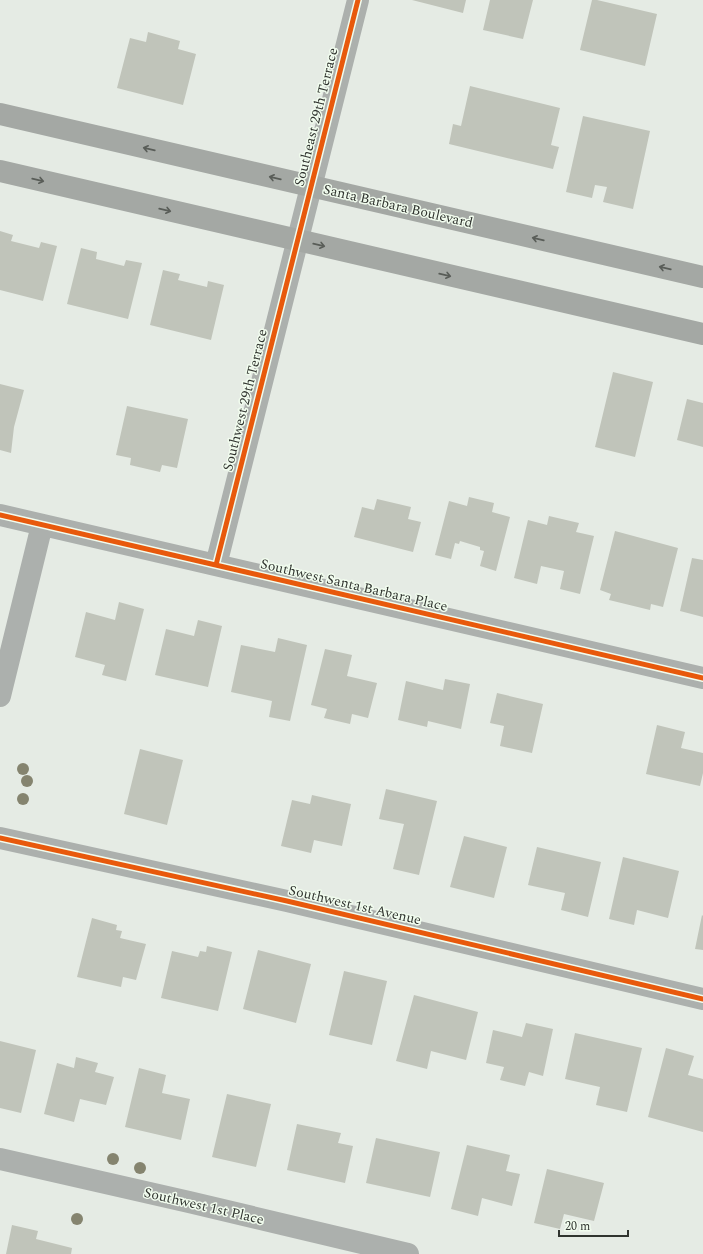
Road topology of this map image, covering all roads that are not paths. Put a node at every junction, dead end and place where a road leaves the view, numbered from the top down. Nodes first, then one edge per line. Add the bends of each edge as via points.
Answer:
1 (358, 0) edge
2 (0, 114) edge
3 (0, 172) edge
4 (311, 186) junction
5 (298, 240) junction
6 (703, 277) edge
7 (703, 334) edge
8 (0, 515) edge
9 (42, 525) junction
10 (216, 565) junction
11 (703, 678) edge
12 (0, 696) edge
13 (0, 838) edge
14 (703, 999) edge
15 (0, 1159) edge
16 (408, 1254) edge

1 - 4 street, Southeast 29th Terrace
4 -> 2 main road, Santa Barbara Boulevard
3 -> 5 main road
4 - 5 street, Southeast 29th Terrace
6 -> 4 main road, Santa Barbara Boulevard
5 -> 7 main road
5 - 10 street, Southwest 29th Terrace
8 - 9 street, Southwest Santa Barbara Place
9 - 10 street, Southwest Santa Barbara Place
9 - 12 street
10 - 11 street, Southwest Santa Barbara Place
13 - 14 street, Southwest 1st Avenue via 287,901
15 - 16 street, Southwest 1st Place

